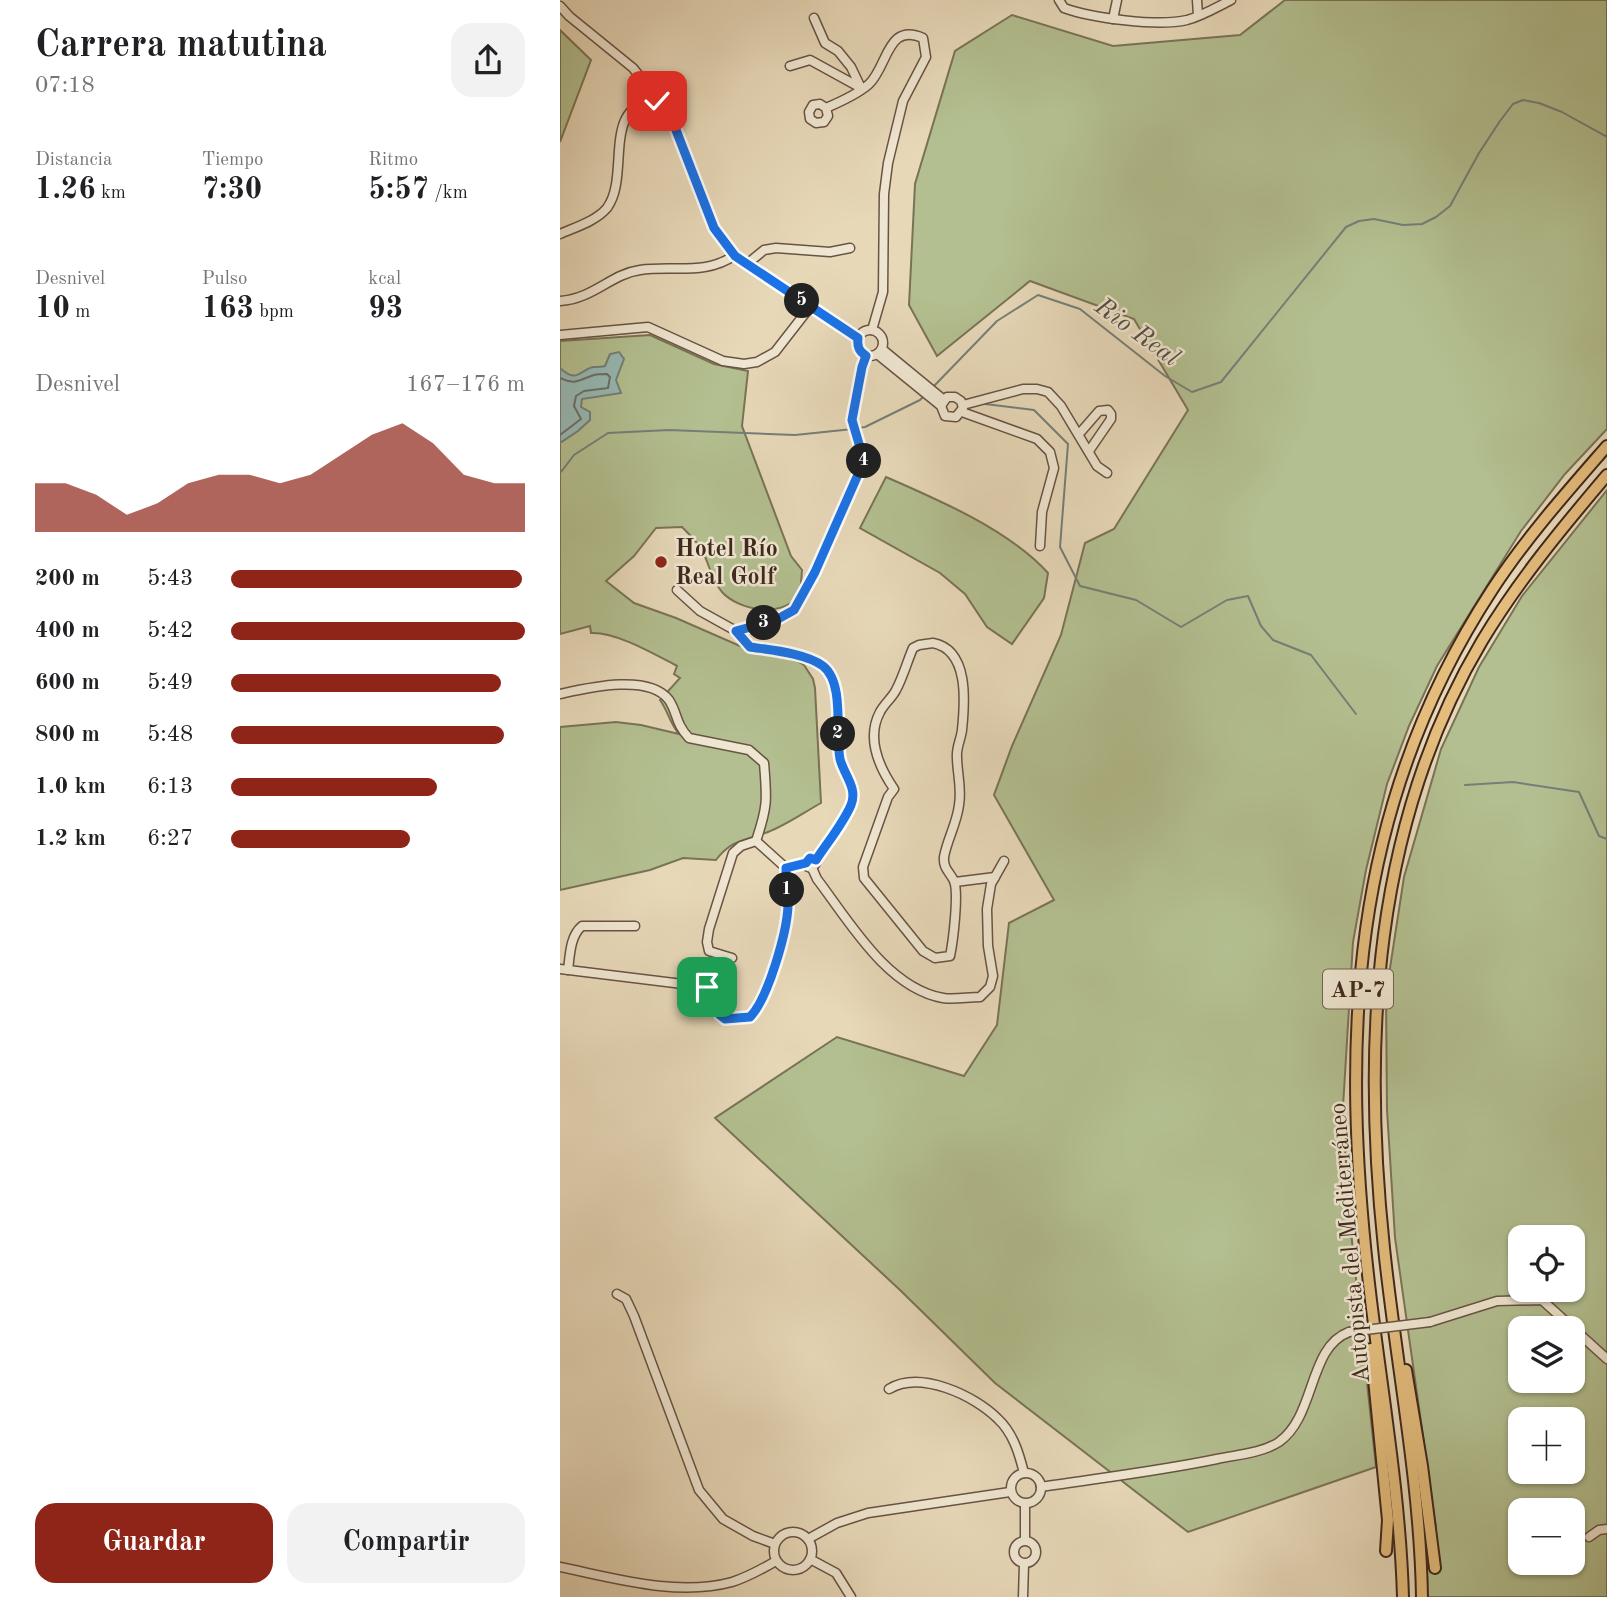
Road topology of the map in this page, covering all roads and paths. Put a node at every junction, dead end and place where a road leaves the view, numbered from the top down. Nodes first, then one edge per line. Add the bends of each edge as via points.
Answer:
1 (1059, 0) edge
2 (1117, 0) edge
3 (1197, 0) edge
4 (1231, 0) edge
5 (560, 6) edge
6 (1198, 15) junction
7 (814, 18) dead end
8 (1113, 19) junction
9 (790, 66) dead end
10 (861, 88) junction
11 (649, 102) junction
12 (826, 108) dead end
13 (560, 234) edge
14 (850, 248) dead end
15 (735, 256) junction
16 (747, 264) junction
17 (560, 302) edge
18 (810, 307) junction
19 (872, 330) junction
20 (560, 335) edge
21 (858, 338) junction
22 (879, 352) junction
23 (866, 356) junction
24 (943, 403) junction
25 (962, 408) junction
26 (1079, 435) junction
27 (1607, 446) edge
28 (1089, 451) junction
29 (1107, 473) dead end
30 (1607, 475) edge
31 (1040, 546) dead end
32 (677, 590) dead end
33 (736, 631) junction
34 (560, 694) edge
35 (756, 841) junction
36 (1004, 861) dead end
37 (811, 864) junction
38 (786, 868) junction
39 (995, 877) junction
40 (954, 882) junction
41 (635, 926) dead end
42 (732, 958) dead end
43 (564, 969) edge
44 (1375, 1131) junction
45 (1359, 1172) junction
46 (617, 1294) dead end
47 (1607, 1359) edge
48 (889, 1389) dead end
49 (1024, 1472) junction
50 (1041, 1487) junction
51 (1010, 1492) junction
52 (1025, 1504) junction
53 (1607, 1529) edge
54 (1589, 1537) dead end
55 (808, 1539) junction
56 (1025, 1540) junction
57 (775, 1544) junction
58 (1386, 1551) dead end
59 (810, 1559) junction
60 (776, 1561) junction
61 (1024, 1564) junction
62 (560, 1567) edge
63 (1435, 1568) dead end
64 (851, 1597) edge
65 (1023, 1597) edge
66 (1403, 1597) edge
67 (1422, 1597) edge

1 - 8 street via 1064,8 1082,15
2 - 8 street
3 - 6 street
4 - 6 street
5 - 11 street via 633,68 645,83
6 - 8 street via 1175,21
7 - 10 street via 825,43 851,67
9 - 10 street via 810,60
10 - 12 street
10 - 19 street via 870,83 899,37 908,33 923,38 926,57 904,100 888,163 883,292
11 - 13 street via 630,111 623,125 608,206 596,218
11 - 15 street via 662,103 669,112 714,228
14 - 16 street via 776,248 764,250
15 - 16 street
15 - 17 street via 701,269 639,270 582,298
16 - 18 street
18 - 20 street via 775,352 744,364 723,360 648,327
18 - 21 street
19 - 21 street
19 - 22 street via 883,339
21 - 23 street via 860,352
22 - 23 street
22 - 24 street
23 - 33 street via 852,420 864,461 815,572 794,610
24 - 25 street via 955,397
24 - 25 street via 943,413 949,418
25 - 26 street via 1037,389 1055,397
25 - 31 street via 1037,439 1051,452 1054,468 1042,512
26 - 28 street
26 - 28 street via 1099,411 1108,410 1111,419
27 - 45 highway, Autopista del Mediterráneo / AP-7 via 1492,589 1433,696 1401,774 1379,848 1360,964 1355,1035
28 - 29 street
30 - 44 highway, Autopista del Mediterráneo / AP-7 via 1532,565 1482,642 1448,706 1420,776 1392,878 1381,951
32 - 33 street via 700,611
33 - 37 street via 750,647 791,653 823,666 834,680 841,761 850,780 851,804
34 - 35 street via 597,685 628,684 659,692 689,738 756,754 764,763 768,805
35 - 38 street
35 - 42 street via 733,853 709,929 709,951
36 - 39 street
37 - 38 street
37 - 39 street via 853,927 895,976 920,992 945,999 980,997 990,987 987,909
38 - 43 street via 786,927 774,968 750,1017 725,1019 707,987
39 - 40 street
40 - 40 street via 944,858 959,805 956,756 962,732 961,674 954,653 933,643 913,648 873,730 876,755 894,789 863,867 864,878 923,951 935,958 950,956 955,933
41 - 43 street via 582,926
44 - 63 highway
44 - 67 highway, Autopista del Mediterráneo / AP-7 via 1384,1249 1414,1482
45 - 58 highway via 1355,1202 1387,1507
45 - 66 highway, Autopista del Mediterráneo / AP-7 via 1396,1487
46 - 57 street via 626,1299 634,1316 699,1490 723,1518
47 - 50 street, bridge via 1542,1300 1496,1301 1430,1321 1349,1332 1330,1344 1295,1427 1277,1443 1188,1465
48 - 49 street via 898,1383 924,1381 967,1396 999,1419 1018,1448
49 - 50 street via 1035,1476
49 - 51 street via 1013,1479
50 - 52 street via 1037,1499
51 - 52 street
51 - 55 street via 868,1513
52 - 56 street
53 - 54 street
55 - 57 street via 791,1532
55 - 59 street
56 - 61 street via 1013,1552
56 - 61 street via 1037,1553
57 - 60 street
59 - 60 street via 794,1570
59 - 64 street via 836,1573
60 - 62 street via 729,1583 689,1588 648,1586
61 - 65 street

